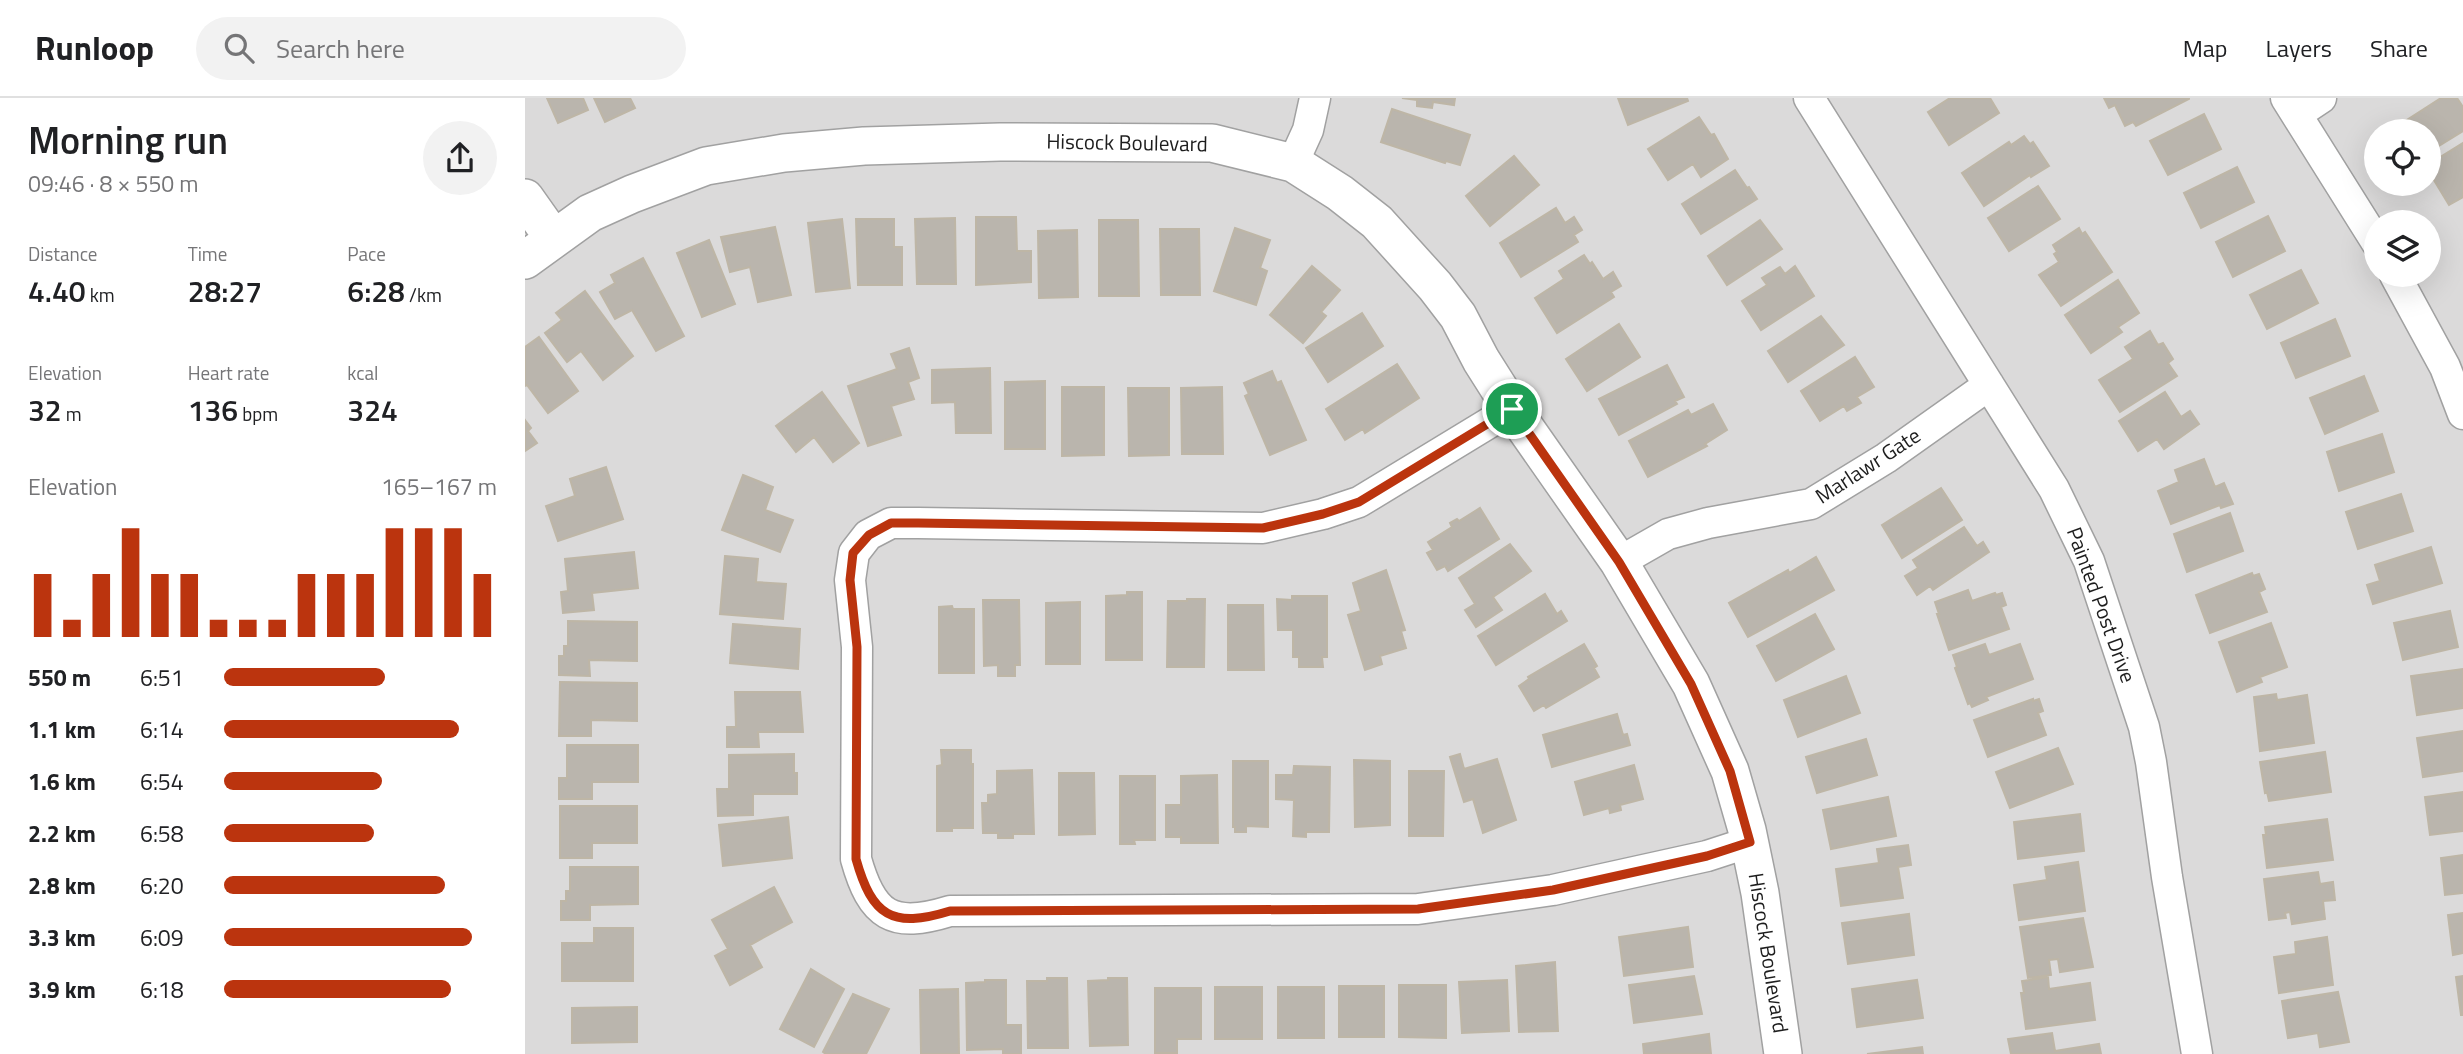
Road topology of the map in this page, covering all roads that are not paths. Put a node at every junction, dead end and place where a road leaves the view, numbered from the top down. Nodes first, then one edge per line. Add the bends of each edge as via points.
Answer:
1 (1315, 98) edge
2 (1809, 98) edge
3 (2301, 103) edge
4 (1293, 163) junction
5 (525, 198) edge
6 (2364, 223) edge
7 (539, 249) edge
8 (2402, 287) edge
9 (1989, 385) junction
10 (1512, 409) junction
11 (2463, 414) edge
12 (1619, 562) junction
13 (1750, 842) junction
14 (1783, 1054) edge
15 (2197, 1054) edge

1 - 4 street via 1308,130
2 - 9 street, Painted Post Drive
3 - 6 street via 2321,158
4 - 7 street, Hiscock Boulevard via 1212,143 1000,142 827,148 706,166 590,213
4 - 10 street, Hiscock Boulevard via 1377,222 1435,286 1458,316
5 - 7 street
8 - 11 street via 2445,367
9 - 12 street, Marlawr Gate via 1811,504 1668,534
9 - 15 street, Painted Post Drive via 2054,489 2083,549 2144,727
10 - 12 street, Hiscock Boulevard
10 - 13 street via 1359,502 1263,528 891,523 869,535 853,553 850,580 857,647 856,859 865,889 878,908 894,917 916,919 950,911 1418,909 1553,890
12 - 13 street, Hiscock Boulevard via 1691,684 1730,771
13 - 14 street, Hiscock Boulevard

